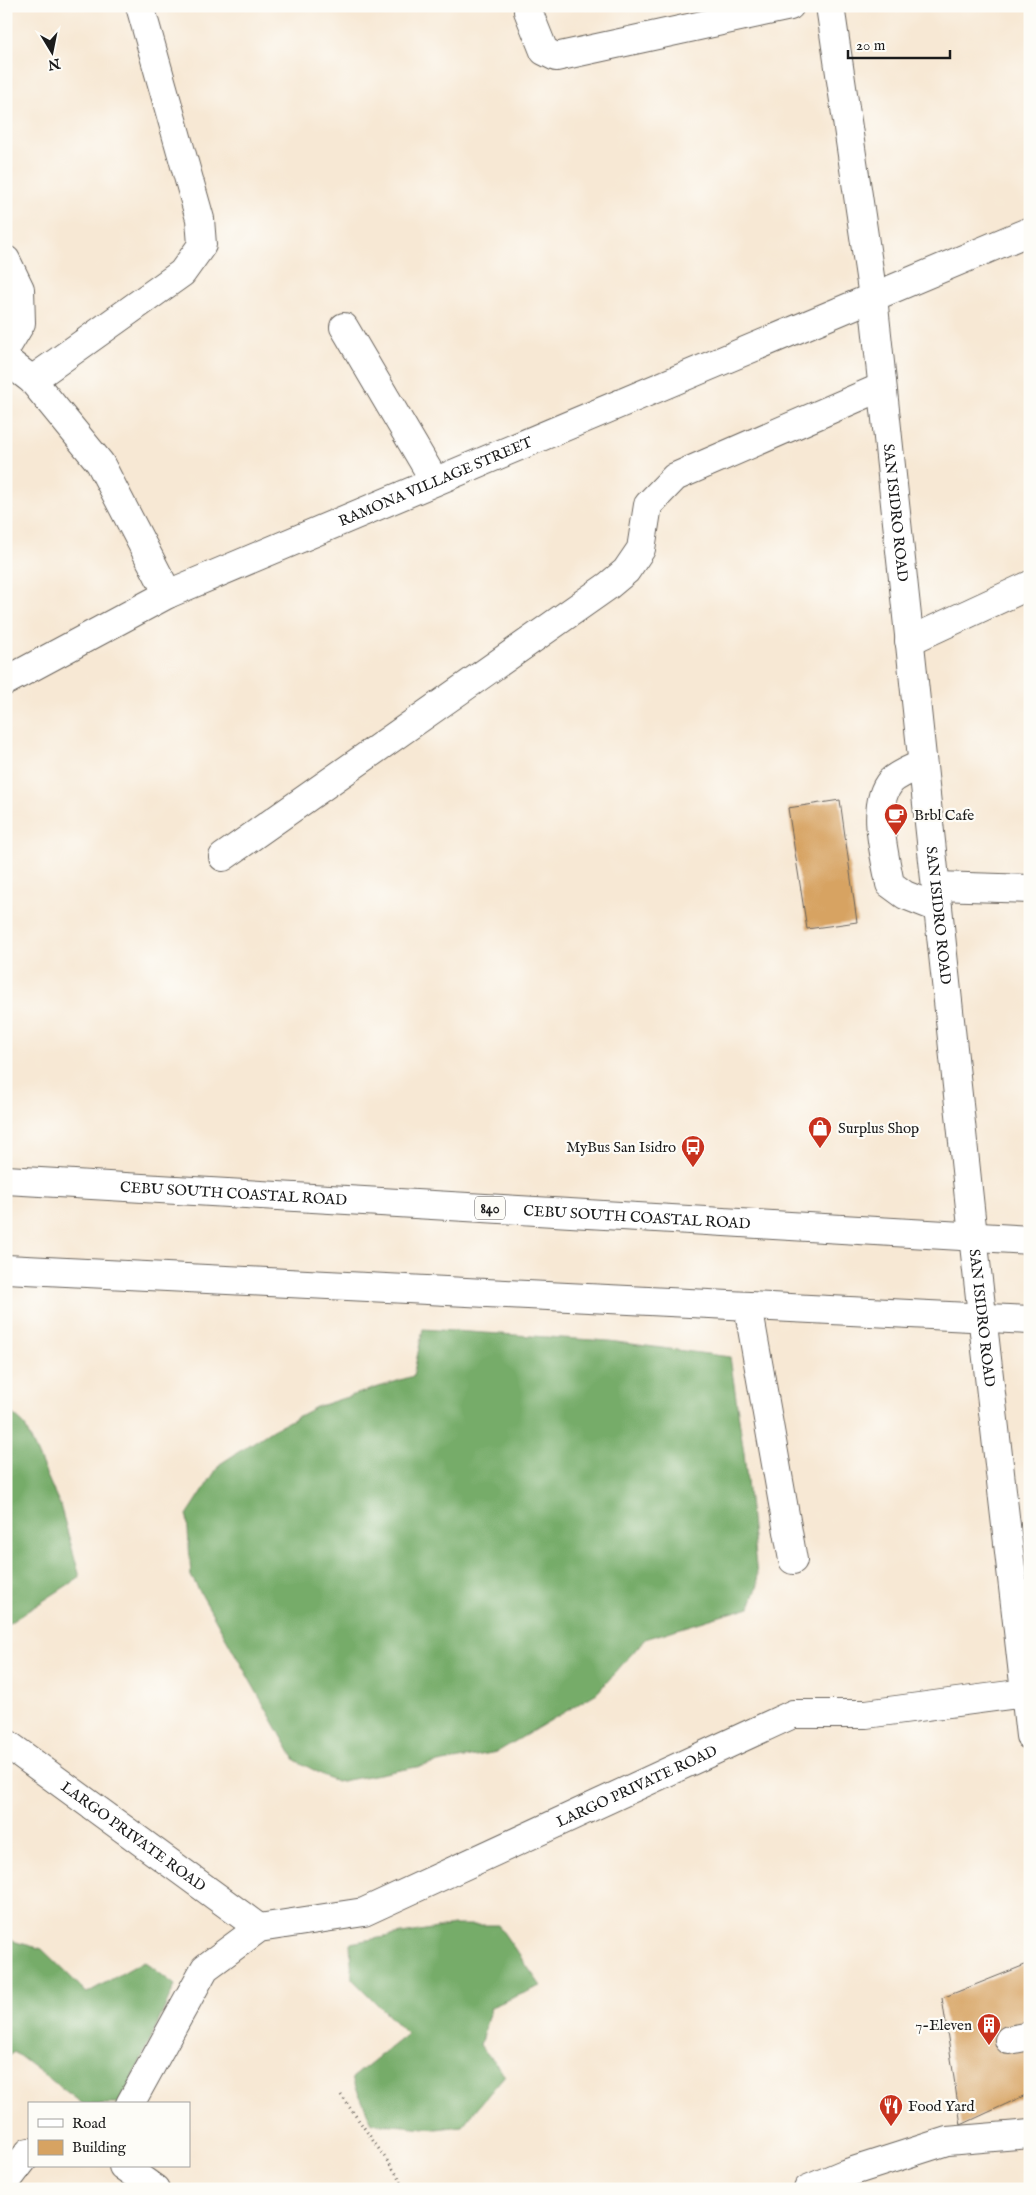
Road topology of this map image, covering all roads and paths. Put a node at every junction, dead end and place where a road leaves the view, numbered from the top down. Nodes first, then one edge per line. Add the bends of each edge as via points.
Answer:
1 (140, 6) edge
2 (790, 6) edge
3 (830, 6) edge
4 (528, 11) dead end
5 (1030, 231) edge
6 (6, 260) edge
7 (873, 298) junction
8 (344, 326) dead end
9 (6, 348) edge
10 (6, 360) edge
11 (32, 380) junction
12 (882, 387) junction
13 (434, 480) junction
14 (1030, 585) edge
15 (168, 594) junction
16 (909, 640) junction
17 (6, 681) edge
18 (922, 764) junction
19 (223, 856) dead end
20 (1030, 889) edge
21 (937, 897) junction
22 (6, 1180) edge
23 (973, 1236) junction
24 (1030, 1240) edge
25 (6, 1270) edge
26 (748, 1306) junction
27 (983, 1317) junction
28 (1030, 1320) edge
29 (793, 1560) dead end
30 (1025, 1693) junction
31 (1030, 1736) edge
32 (6, 1743) edge
33 (259, 1928) junction
34 (341, 2095) dead end
35 (131, 2102) edge
36 (1030, 2134) edge
37 (28, 2153) edge
38 (126, 2168) edge
39 (6, 2182) edge
40 (155, 2189) edge
41 (406, 2189) edge
42 (808, 2189) edge

1 - 11 main road via 200,218 202,245 182,273
2 - 4 main road via 556,56 544,51
3 - 7 main road, SAN ISIDRO ROAD
5 - 7 main road, RAMONA VILLAGE STREET
6 - 9 main road via 20,289 21,323
7 - 12 main road, SAN ISIDRO ROAD
7 - 13 main road, RAMONA VILLAGE STREET
8 - 13 main road
10 - 11 main road
11 - 15 main road via 100,463
12 - 16 main road, SAN ISIDRO ROAD
12 - 19 main road via 675,477 648,505 641,548 626,571
13 - 15 main road, RAMONA VILLAGE STREET
14 - 16 main road
15 - 17 main road, RAMONA VILLAGE STREET
16 - 18 main road, SAN ISIDRO ROAD
18 - 21 main road, SAN ISIDRO ROAD
18 - 21 main road via 892,780 880,805 882,841 890,884 905,895
20 - 21 main road
21 - 23 main road, SAN ISIDRO ROAD
22 - 23 main road, CEBU SOUTH COASTAL ROAD / 840
23 - 24 main road, CEBU SOUTH COASTAL ROAD / 840
23 - 27 main road, SAN ISIDRO ROAD
25 - 26 main road
26 - 27 main road
26 - 29 main road
27 - 28 main road
27 - 30 main road, SAN ISIDRO ROAD
30 - 31 main road, SAN ISIDRO ROAD
30 - 33 main road, LARGO PRIVATE ROAD via 866,1714 793,1714 364,1912
32 - 33 main road, LARGO PRIVATE ROAD
33 - 35 main road, LARGO PRIVATE ROAD via 205,1968
34 - 41 path
36 - 42 main road via 947,2141
37 - 39 main road
38 - 40 main road

